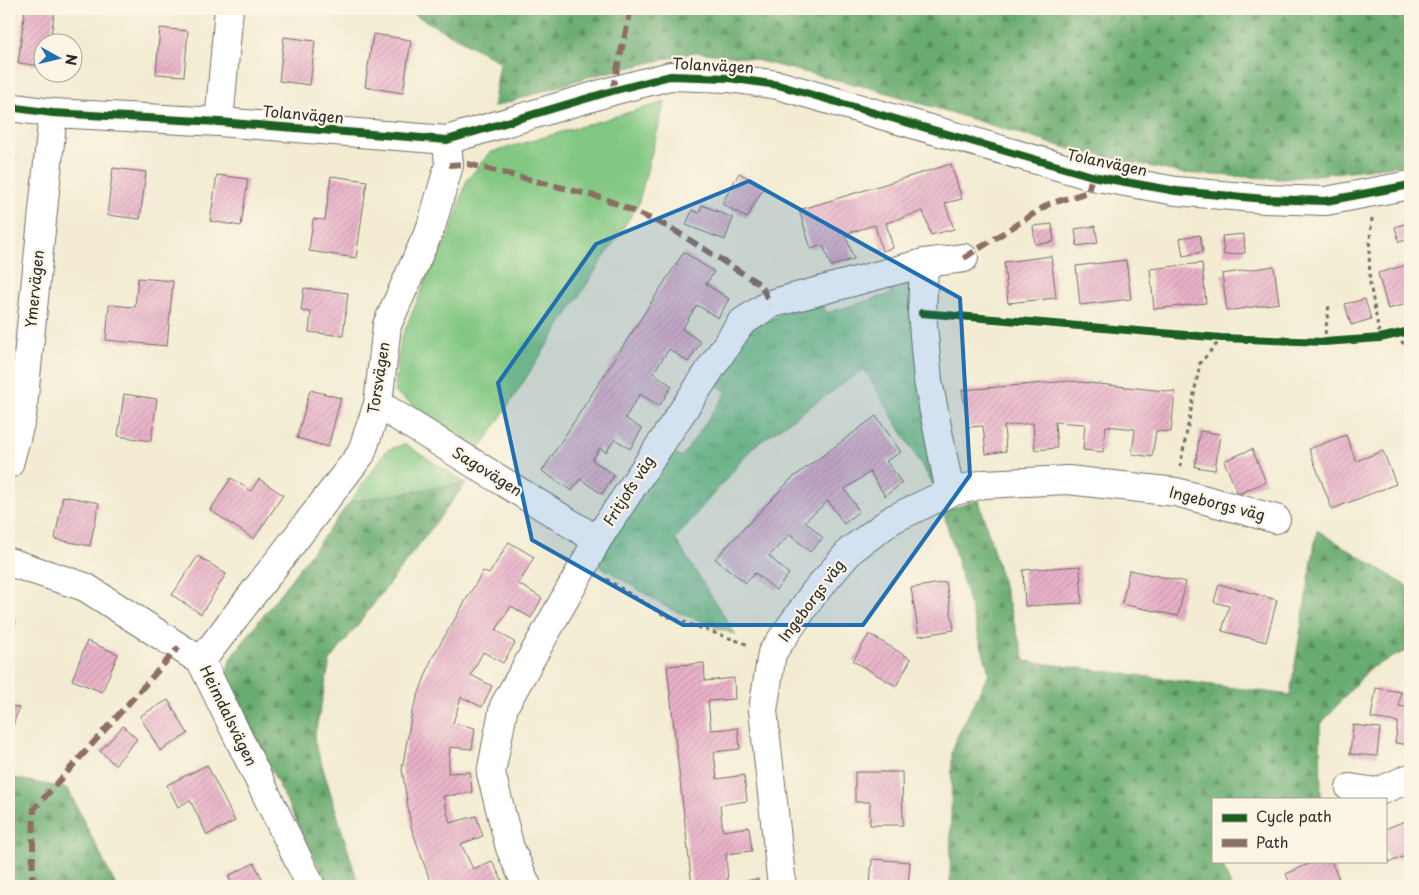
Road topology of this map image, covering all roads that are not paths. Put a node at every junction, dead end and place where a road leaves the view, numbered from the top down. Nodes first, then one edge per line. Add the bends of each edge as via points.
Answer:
1 (229, 9) edge
2 (9, 108) edge
3 (53, 113) junction
4 (219, 122) junction
5 (447, 140) junction
6 (1410, 185) edge
7 (964, 258) dead end
8 (924, 263) junction
9 (378, 404) junction
10 (9, 464) edge
11 (950, 492) junction
12 (1276, 519) dead end
13 (597, 540) junction
14 (9, 562) edge
15 (201, 661) junction
16 (1410, 778) edge
17 (1350, 788) dead end
18 (311, 886) edge
19 (528, 886) edge
20 (782, 886) edge

1 - 4 street
2 - 3 street, Tolanvägen
3 - 4 street, Tolanvägen
3 - 10 street, Ymervägen via 22,416
4 - 5 street, Tolanvägen
5 - 6 street, Tolanvägen via 670,76 729,78 778,85 1101,178 1176,191 1265,199 1326,200
5 - 9 street, Torsvägen via 448,164 431,227 387,325
7 - 8 street, Fritjofs väg
8 - 11 street via 922,313 928,381
8 - 13 street, Fritjofs väg via 770,304 740,322
9 - 13 street, Sagovägen
9 - 15 street, Torsvägen via 361,454
11 - 12 street, Ingeborgs väg via 984,484 1068,480 1176,492
11 - 20 street, Ingeborgs väg via 894,519 851,550 814,593 772,654 762,710
13 - 19 street, Fritjofs väg via 504,706 491,773 510,848
14 - 15 street, Heimdalsvägen via 85,586
15 - 18 street, Heimdalsvägen
16 - 17 street via 1377,792

